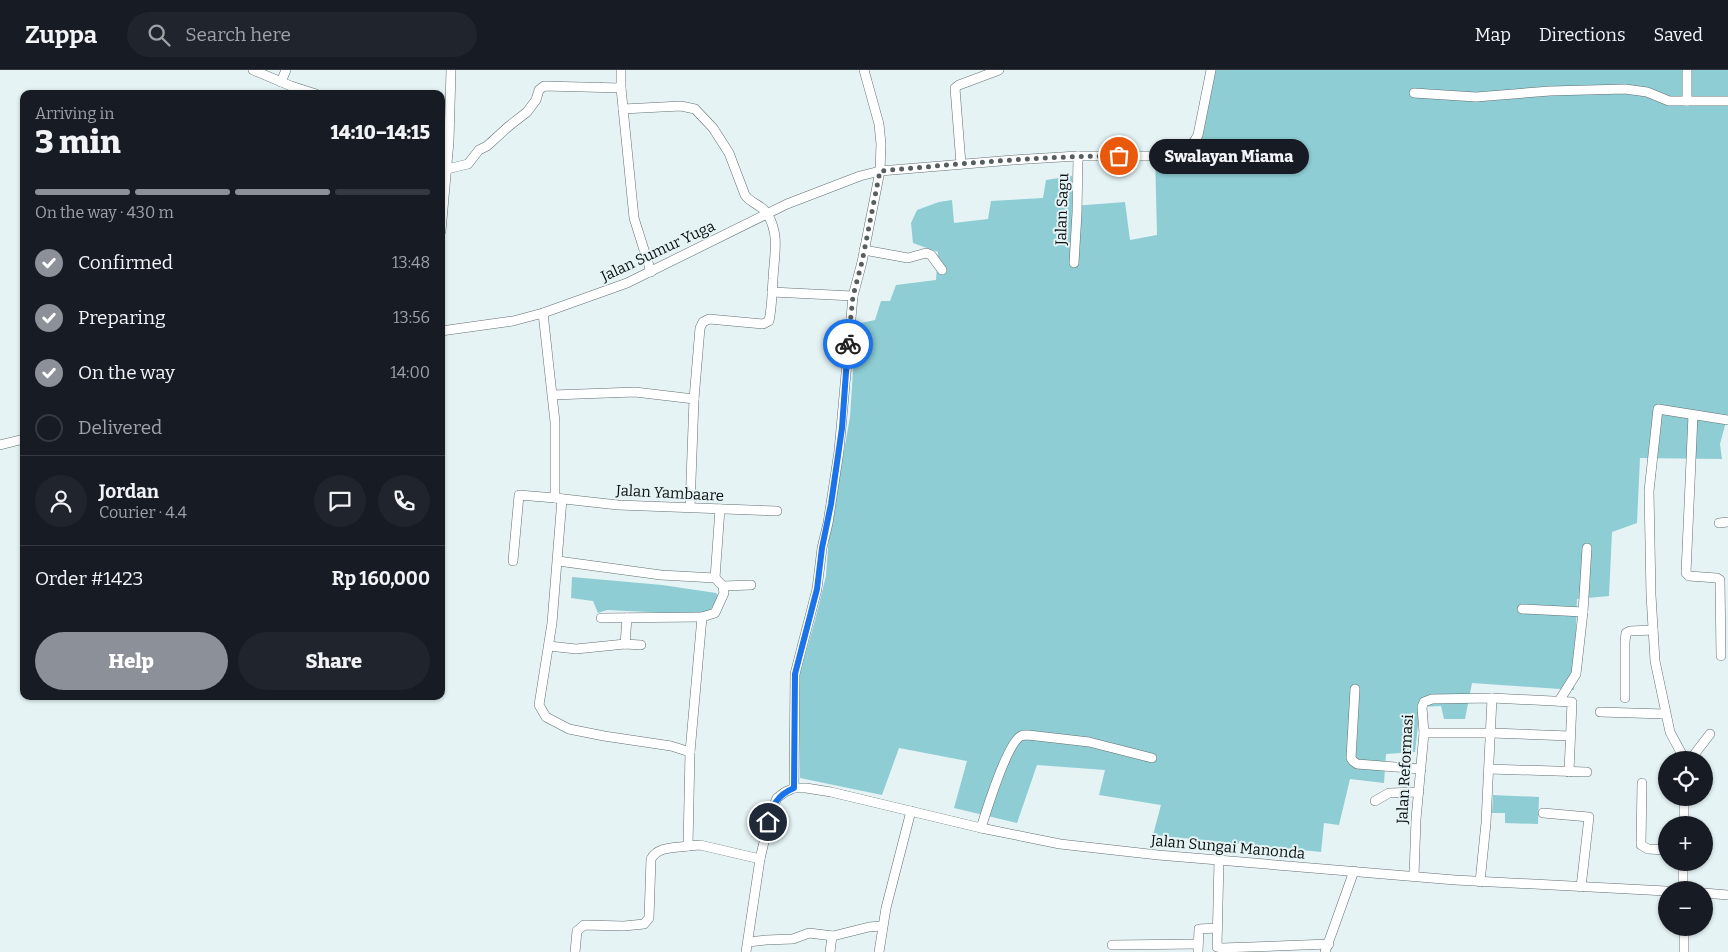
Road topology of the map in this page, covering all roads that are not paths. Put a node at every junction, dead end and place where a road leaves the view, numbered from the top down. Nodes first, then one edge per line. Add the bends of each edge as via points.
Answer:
1 (253, 70) edge
2 (286, 70) edge
3 (451, 70) edge
4 (621, 70) edge
5 (864, 70) edge
6 (999, 70) edge
7 (1211, 70) edge
8 (1687, 70) edge
9 (281, 82) junction
10 (621, 88) junction
11 (304, 90) edge
12 (1414, 93) dead end
13 (1687, 101) junction
14 (1728, 101) edge
15 (623, 109) junction
16 (446, 113) edge
17 (1078, 156) junction
18 (961, 164) junction
19 (447, 169) junction
20 (880, 171) junction
21 (445, 190) edge
22 (768, 214) junction
23 (864, 250) junction
24 (1074, 263) dead end
25 (942, 270) dead end
26 (651, 272) junction
27 (772, 292) junction
28 (853, 296) junction
29 (542, 313) junction
30 (445, 330) edge
31 (553, 395) junction
32 (694, 399) junction
33 (1693, 415) junction
34 (1728, 420) edge
35 (20, 440) edge
36 (0, 445) edge
37 (558, 498) junction
38 (690, 507) junction
39 (720, 509) junction
40 (777, 511) dead end
41 (1587, 548) dead end
42 (558, 560) junction
43 (513, 561) dead end
44 (715, 578) junction
45 (751, 585) dead end
46 (723, 586) junction
47 (1522, 609) dead end
48 (1583, 612) junction
49 (702, 617) junction
50 (601, 618) dead end
51 (627, 618) junction
52 (1653, 630) junction
53 (625, 644) junction
54 (549, 646) junction
55 (641, 646) dead end
56 (1721, 656) dead end
57 (1355, 689) dead end
58 (1492, 698) junction
59 (1625, 698) dead end
60 (1559, 701) junction
61 (1600, 712) dead end
62 (1665, 714) junction
63 (1424, 733) junction
64 (1490, 733) junction
65 (1710, 734) dead end
66 (1570, 736) junction
67 (1680, 751) edge
68 (1697, 751) edge
69 (690, 752) junction
70 (1152, 758) dead end
71 (1420, 769) junction
72 (1489, 769) junction
73 (1569, 772) junction
74 (1587, 772) dead end
75 (1642, 783) dead end
76 (794, 788) junction
77 (1419, 792) junction
78 (1375, 801) dead end
79 (911, 811) junction
80 (1543, 813) dead end
81 (981, 828) junction
82 (688, 846) junction
83 (1658, 850) edge
84 (760, 859) junction
85 (1218, 860) junction
86 (1354, 871) junction
87 (1414, 876) junction
88 (1480, 882) junction
89 (1581, 887) junction
90 (1658, 891) edge
91 (1713, 894) edge
92 (1728, 895) edge
93 (882, 926) junction
94 (1217, 928) junction
95 (832, 936) junction
96 (1684, 936) edge
97 (748, 942) junction
98 (1112, 945) dead end
99 (1198, 948) edge
100 (1327, 948) edge
101 (575, 952) edge
102 (746, 952) edge
103 (830, 952) edge
104 (879, 952) edge
105 (1684, 952) edge

1 - 9 street
2 - 9 street
3 - 16 street
4 - 10 street
5 - 20 street via 879,124
6 - 18 street via 956,88
7 - 17 street, Jalan Sumur Yuga via 1198,135 1186,151 1162,156
8 - 13 street
9 - 11 street
10 - 15 street
10 - 19 street via 541,87 527,112 480,150 468,164
12 - 13 street via 1476,97 1625,89 1647,92 1669,101
13 - 14 street
15 - 22 street via 682,106 695,109 713,128 729,153 745,195
15 - 26 street via 634,218
16 - 19 street
17 - 18 street, Jalan Sumur Yuga
17 - 24 street, Jalan Sagu
18 - 20 street, Jalan Sumur Yuga
19 - 21 street
20 - 22 street, Jalan Sumur Yuga via 848,180
20 - 23 street
22 - 26 street, Jalan Sumur Yuga
22 - 27 street via 776,241
23 - 25 street via 908,258 926,253
23 - 28 street
26 - 29 street, Jalan Sumur Yuga
27 - 28 street
27 - 32 street via 769,321 765,324 709,319 703,322
28 - 76 street via 839,451 828,523 817,589 795,674
29 - 30 street, Jalan Sumur Yuga via 513,321
29 - 31 street
31 - 32 street via 635,392
31 - 37 street
32 - 38 street
33 - 34 street
33 - 52 street via 1658,409 1649,491
33 - 56 street via 1686,573 1720,580
35 - 36 street
37 - 38 street, Jalan Yambaare via 618,505
37 - 42 street
37 - 43 street, Jalan Yambaare via 519,495
38 - 39 street, Jalan Yambaare
39 - 40 street, Jalan Yambaare
39 - 44 street
41 - 48 street
42 - 44 street via 662,576
42 - 54 street
44 - 46 street
45 - 46 street
46 - 49 street via 724,593 715,612
47 - 48 street
48 - 60 street via 1576,674
49 - 51 street
49 - 69 street
50 - 51 street
51 - 53 street
52 - 59 street via 1626,633
52 - 62 street
53 - 54 street via 576,649
53 - 55 street
54 - 69 street via 539,705 546,717 569,729
57 - 71 street via 1353,762
58 - 60 street
58 - 63 street, Jalan Reformasi via 1427,700 1422,707
58 - 64 street
60 - 66 street via 1572,702
61 - 62 street
62 - 67 street
63 - 64 street
63 - 71 street, Jalan Reformasi
64 - 66 street
64 - 72 street
65 - 68 street
66 - 73 street
69 - 82 street
70 - 81 street via 1088,742 1020,736 997,780
71 - 77 street, Jalan Reformasi
72 - 73 street
72 - 88 street
73 - 74 street
75 - 83 street via 1641,845
76 - 79 street, Jalan Sungai Manonda via 831,792
76 - 84 street via 777,798
77 - 78 street via 1388,793
77 - 87 street, Jalan Reformasi
79 - 81 street, Jalan Sungai Manonda
79 - 93 street
80 - 89 street via 1589,817
81 - 85 street, Jalan Sungai Manonda via 1060,844
82 - 84 street via 700,845
82 - 101 street via 654,853 651,859 649,918 644,924 584,925 577,931
84 - 97 street
85 - 86 street, Jalan Sungai Manonda
85 - 94 street
86 - 87 street, Jalan Sungai Manonda
86 - 100 street
87 - 88 street, Jalan Sungai Manonda
88 - 89 street, Jalan Sungai Manonda
89 - 90 street, Jalan Sungai Manonda
91 - 92 street
93 - 95 street
93 - 104 street
94 - 99 street via 1199,930
94 - 100 street via 1217,946 1220,948
95 - 97 street via 808,933 793,939
95 - 103 street
96 - 105 street
97 - 102 street
98 - 99 street

